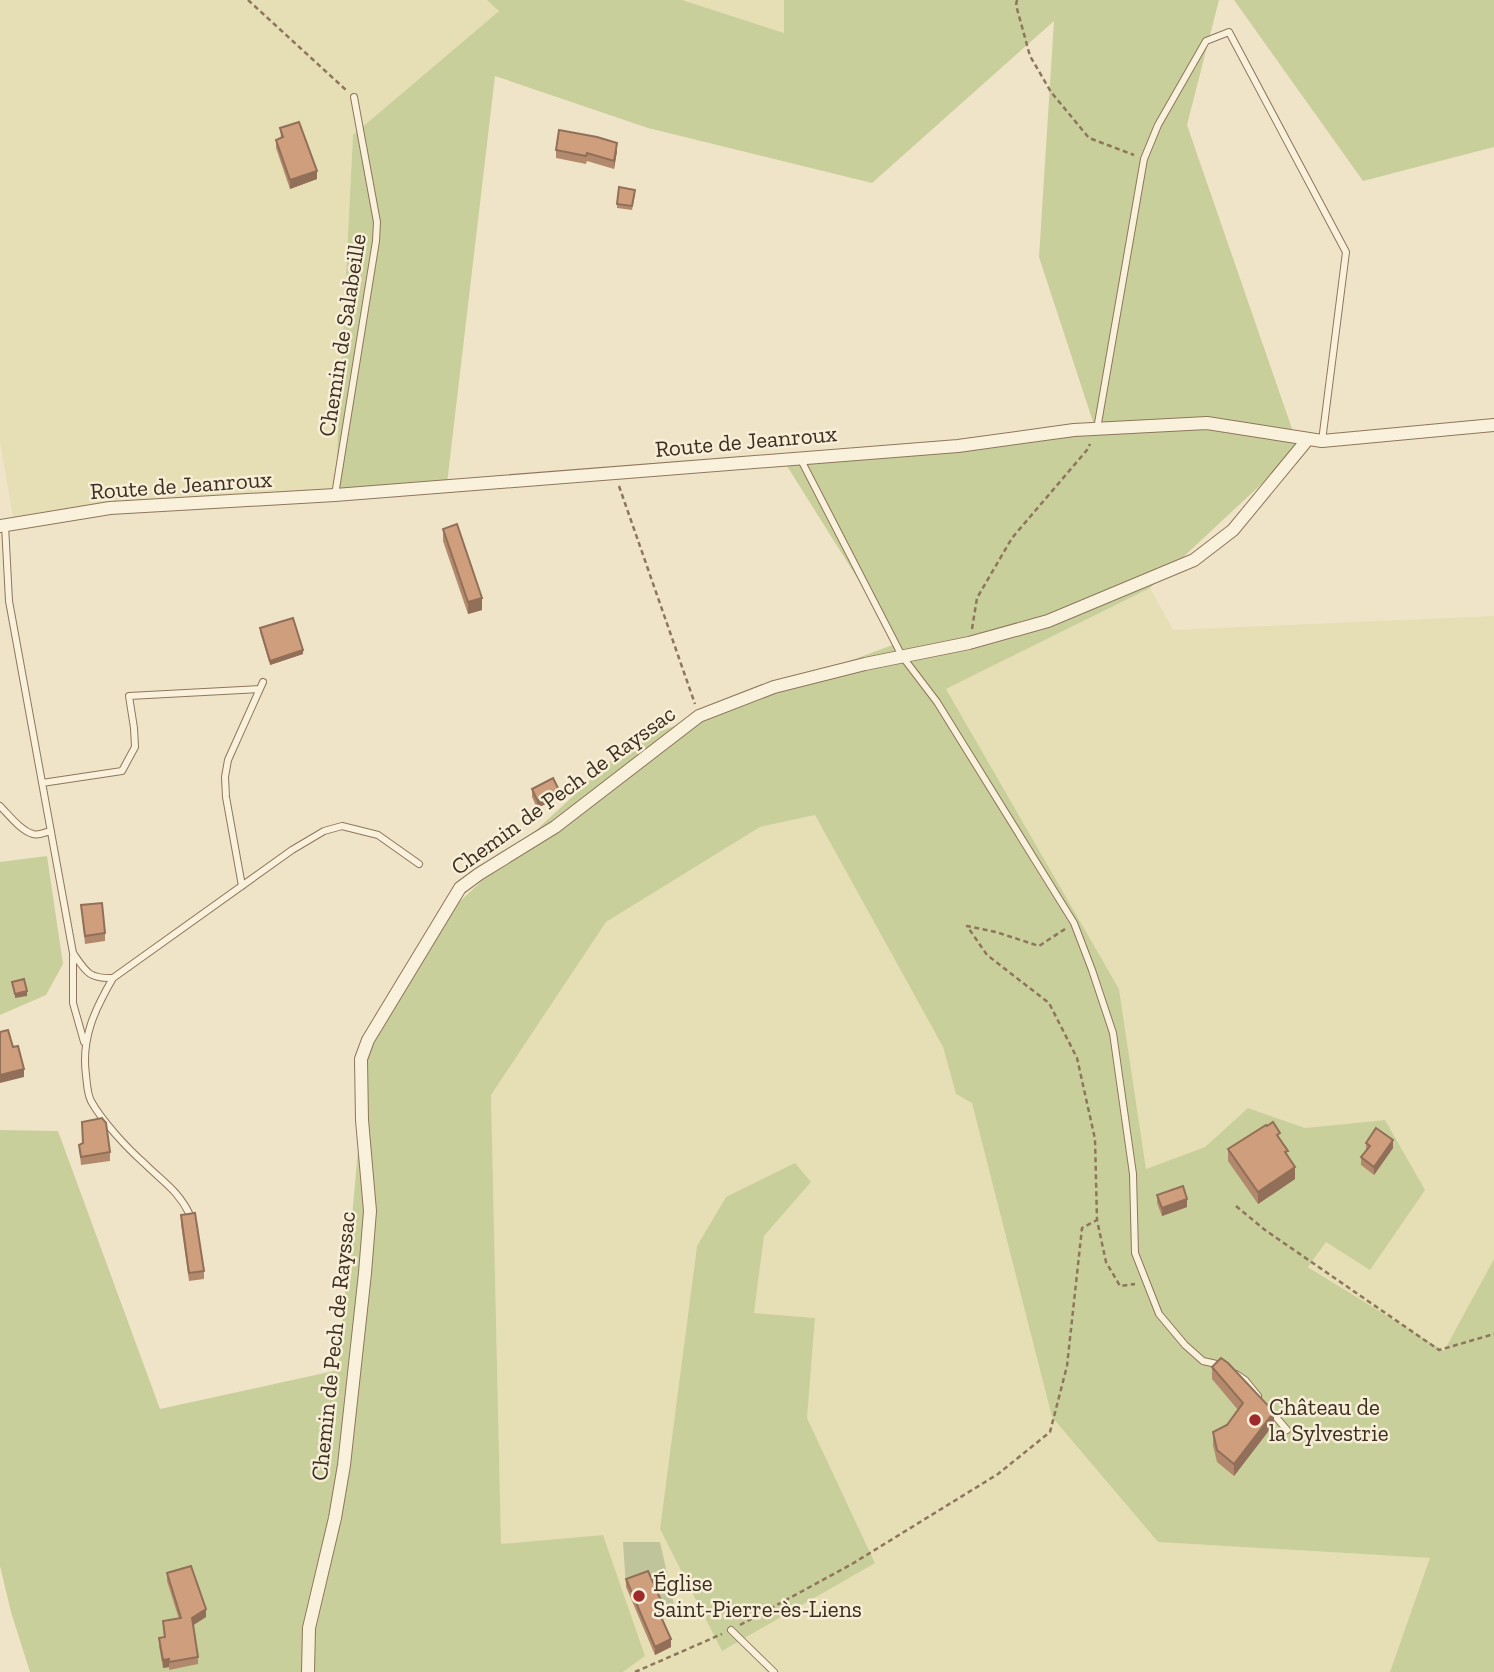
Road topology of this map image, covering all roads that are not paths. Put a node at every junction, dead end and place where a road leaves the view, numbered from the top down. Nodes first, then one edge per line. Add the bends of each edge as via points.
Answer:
1 (354, 97) road end
2 (1494, 425) edge
3 (1097, 429) junction
4 (1308, 439) junction
5 (1322, 441) junction
6 (800, 458) junction
7 (335, 495) junction
8 (2, 526) edge
9 (902, 656) junction
10 (263, 682) dead end
11 (259, 689) junction
12 (42, 783) junction
13 (0, 806) edge
14 (51, 831) junction
15 (419, 864) dead end
16 (242, 886) junction
17 (73, 953) junction
18 (113, 978) junction
19 (85, 1047) junction
20 (190, 1215) edge
21 (1223, 1365) edge
22 (1234, 1373) edge
23 (1287, 1430) dead end
24 (731, 1630) road end
25 (308, 1672) edge
26 (774, 1672) edge

1 - 7 lane, Chemin de Salabeille via 377,222
2 - 5 street, Route de Jeanroux
3 - 4 street, Route de Jeanroux via 1207,423
3 - 5 lane via 1144,159 1206,41 1229,32 1346,252
3 - 6 street, Route de Jeanroux
4 - 5 street, Route de Jeanroux
4 - 9 street via 1233,530 1194,560 1048,621
6 - 7 street, Route de Jeanroux
6 - 9 lane
7 - 8 street, Route de Jeanroux via 110,508
8 - 12 lane via 9,601
9 - 21 lane via 937,702 1074,923 1113,1034 1133,1174 1135,1254 1159,1314 1203,1361
9 - 25 street, Chemin de Pech de Rayssac via 774,687 699,716 555,827 479,874 460,888 368,1040 361,1059 370,1212 365,1273 344,1465 309,1628
10 - 11 lane
11 - 12 lane via 129,696 135,747 122,771
11 - 16 lane via 225,777
12 - 14 lane
13 - 14 lane via 32,834
14 - 17 lane
15 - 16 lane via 379,835 342,826 292,850
16 - 18 lane
17 - 18 lane via 85,971
17 - 19 lane via 74,1003
18 - 19 lane via 97,1005
19 - 20 lane via 92,1103 182,1199
22 - 23 lane
24 - 26 lane

